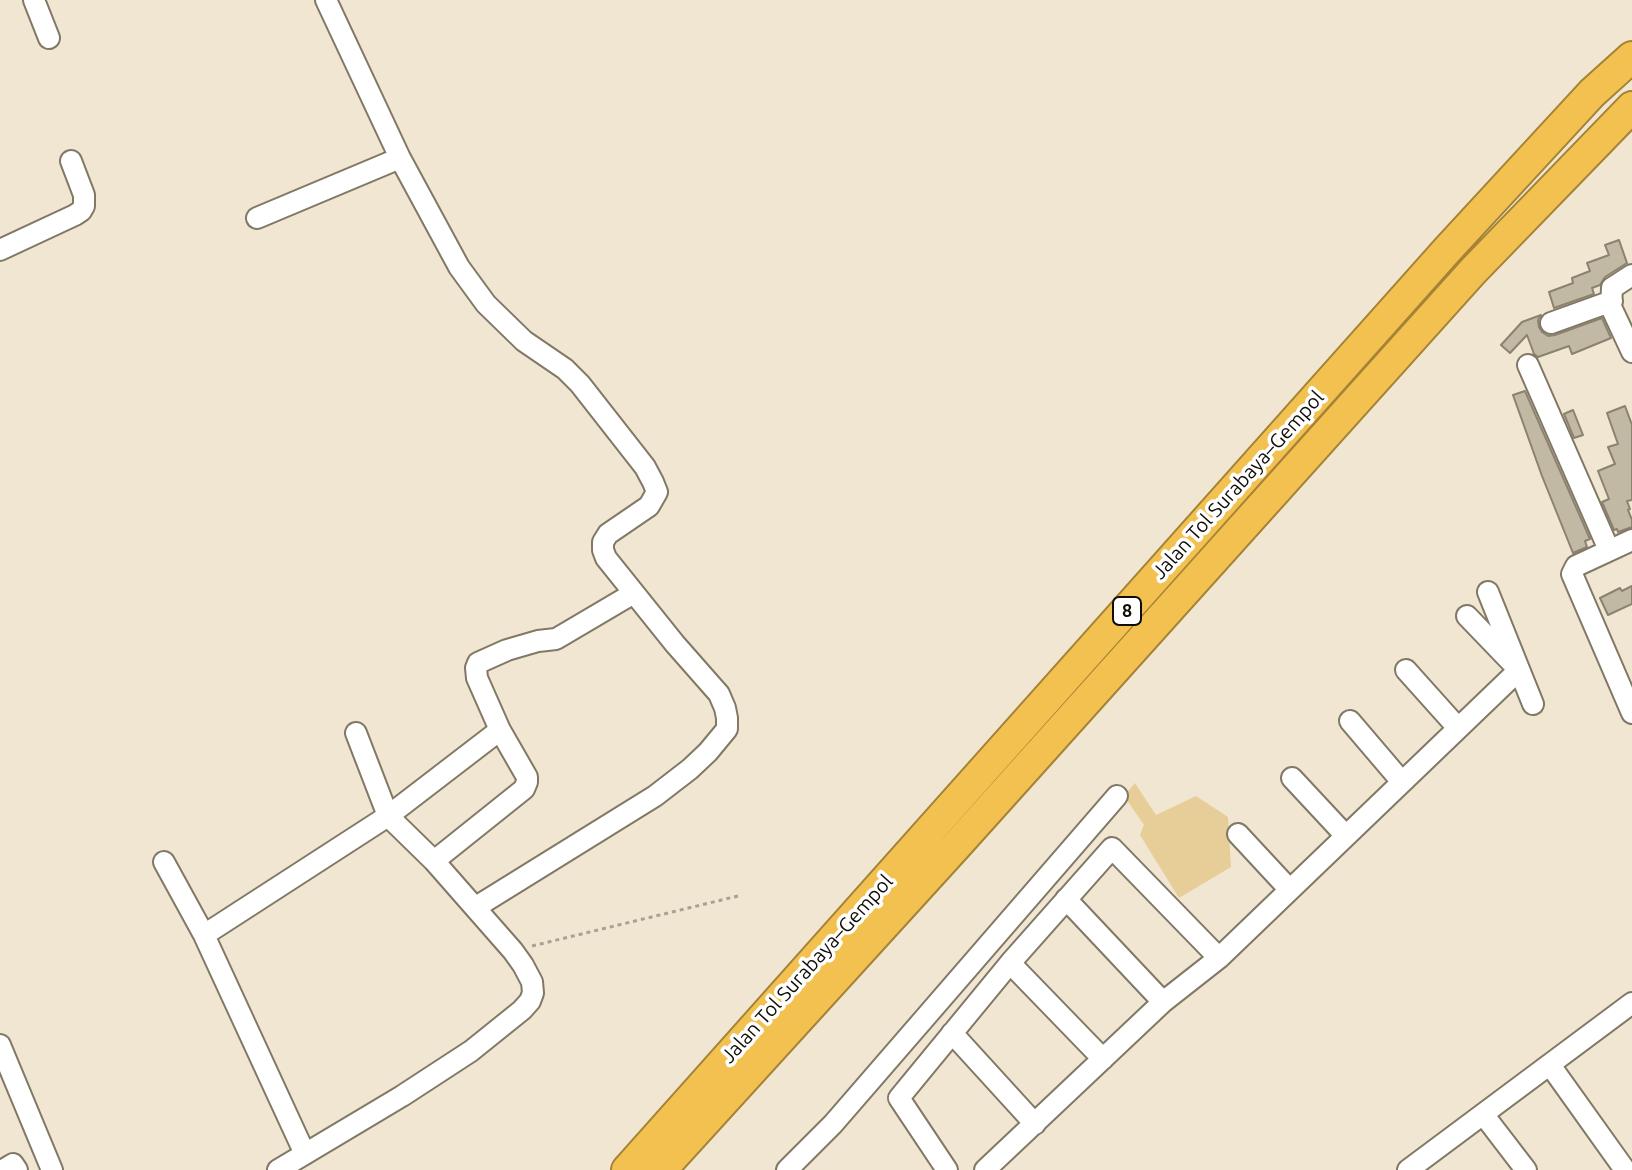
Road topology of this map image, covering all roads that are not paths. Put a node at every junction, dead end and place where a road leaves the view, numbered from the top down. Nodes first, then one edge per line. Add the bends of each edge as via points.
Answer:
1 (34, 0) edge
2 (326, 0) edge
3 (49, 38) dead end
4 (1632, 57) edge
5 (1632, 107) edge
6 (400, 158) junction
7 (71, 161) dead end
8 (257, 218) dead end
9 (0, 250) edge
10 (1632, 275) edge
11 (1612, 301) junction
12 (1551, 323) dead end
13 (1632, 352) edge
14 (1528, 365) dead end
15 (1632, 540) edge
16 (1602, 553) junction
17 (1488, 592) dead end
18 (634, 593) junction
19 (1467, 616) dead end
20 (1406, 670) dead end
21 (1519, 670) junction
22 (1533, 704) dead end
23 (1632, 713) edge
24 (1350, 721) dead end
25 (1458, 728) junction
26 (500, 730) junction
27 (356, 733) dead end
28 (1292, 778) dead end
29 (1402, 782) junction
30 (1117, 796) dead end
31 (388, 816) junction
32 (1238, 834) dead end
33 (1346, 836) junction
34 (434, 861) junction
35 (164, 862) dead end
36 (1290, 890) junction
37 (1066, 899) junction
38 (476, 907) junction
39 (204, 935) junction
40 (1219, 958) junction
41 (1010, 963) junction
42 (1163, 1002) junction
43 (1632, 1003) edge
44 (952, 1033) junction
45 (0, 1045) edge
46 (1103, 1059) junction
47 (1550, 1065) junction
48 (5, 1072) edge
49 (1483, 1114) junction
50 (1035, 1124) junction
51 (305, 1154) junction
52 (1414, 1168) edge
53 (3, 1170) edge
54 (17, 1170) edge
55 (52, 1170) edge
56 (278, 1170) edge
57 (627, 1170) edge
58 (661, 1170) edge
59 (787, 1170) edge
60 (947, 1170) edge
61 (985, 1170) edge
62 (1526, 1170) edge
63 (1625, 1170) edge

1 - 3 street
2 - 6 street
4 - 57 highway, Jalan Tol Surabaya–Gempol / 8 via 1448,249
5 - 58 highway, Jalan Tol Surabaya–Gempol / 8 via 1473,271
6 - 8 street
6 - 18 street via 459,267 486,304 580,384 645,467 657,492 649,506 603,542 606,558
7 - 9 street via 84,195 81,211
10 - 11 street via 1612,288
11 - 12 street
11 - 13 street
14 - 16 street
15 - 16 street
16 - 23 street via 1576,566 1572,574
17 - 21 street
18 - 26 street via 556,639 478,663 477,678
18 - 38 street via 719,694 727,729 690,769 655,796
19 - 21 street
20 - 25 street
21 - 22 street
21 - 25 street
24 - 29 street
25 - 29 street
26 - 31 street
26 - 34 street via 527,777 526,786
27 - 31 street
28 - 33 street
29 - 33 street
30 - 59 street via 833,1124
31 - 34 street
31 - 39 street
32 - 36 street
33 - 36 street
34 - 38 street
35 - 39 street
36 - 40 street
37 - 40 street via 1112,848
37 - 41 street
37 - 42 street
38 - 51 street via 523,965 532,982 530,1001 471,1051
39 - 51 street
40 - 42 street
41 - 44 street
41 - 46 street
42 - 46 street
43 - 47 street
44 - 50 street
44 - 60 street via 899,1098
45 - 48 street
46 - 50 street
47 - 49 street
47 - 63 street
48 - 55 street
49 - 52 street
49 - 62 street
50 - 61 street
51 - 56 street
53 - 54 street via 13,1164

